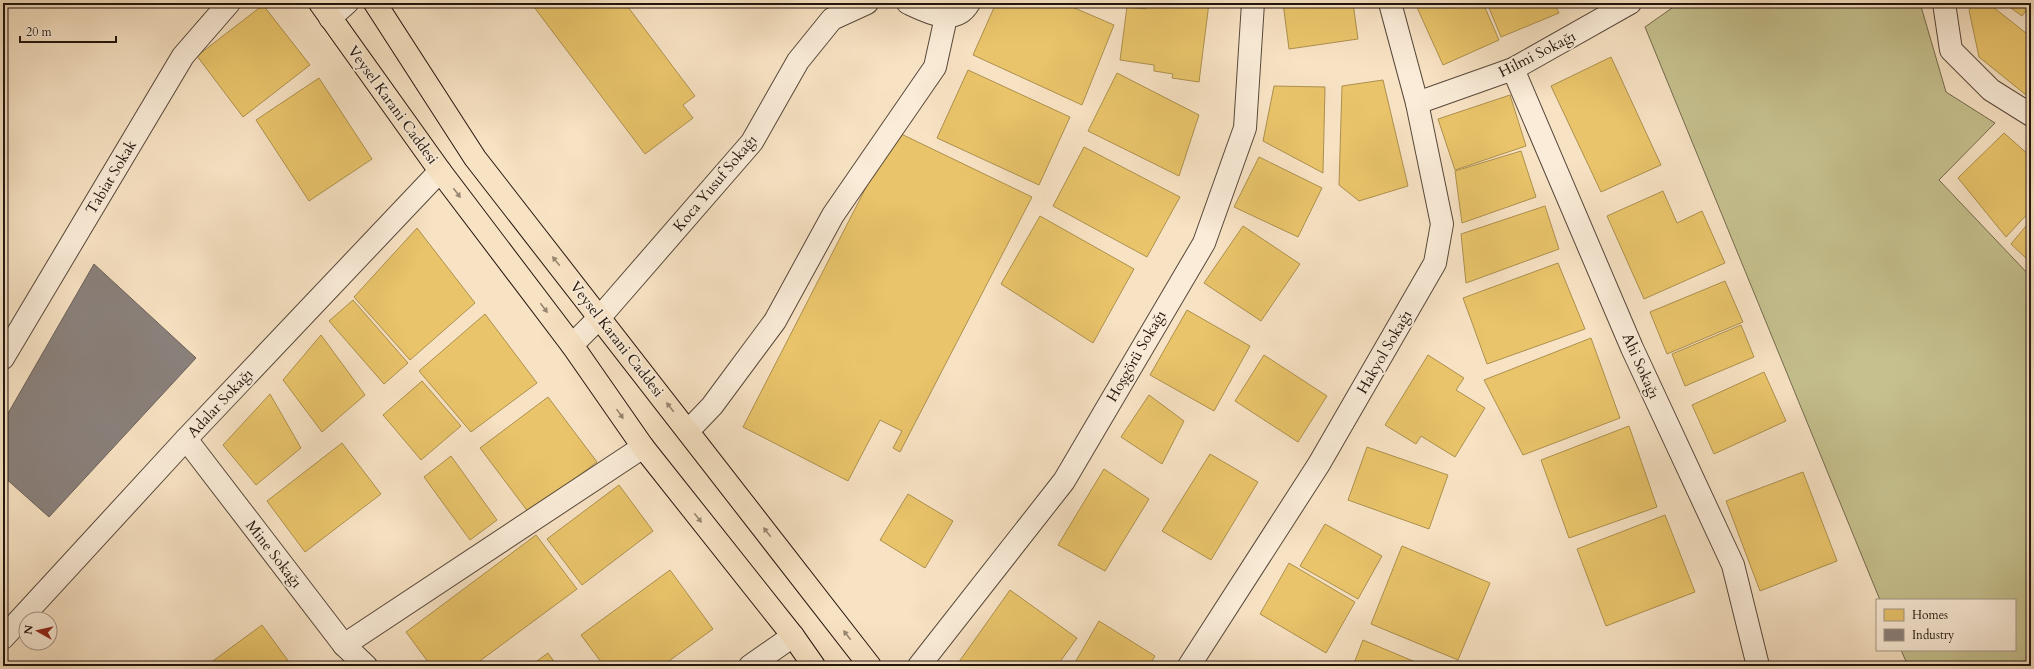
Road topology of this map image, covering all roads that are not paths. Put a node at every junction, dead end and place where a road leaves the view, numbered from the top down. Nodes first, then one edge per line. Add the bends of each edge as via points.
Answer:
1 (229, 3) edge
2 (347, 3) edge
3 (375, 3) edge
4 (867, 3) edge
5 (908, 3) edge
6 (969, 3) edge
7 (1253, 3) edge
8 (1390, 3) edge
9 (1630, 3) edge
10 (1944, 3) edge
11 (325, 10) edge
12 (946, 17) junction
13 (1514, 69) junction
14 (1417, 103) junction
15 (2031, 115) edge
16 (440, 171) junction
17 (600, 317) junction
18 (572, 345) junction
19 (3, 358) edge
20 (688, 431) junction
21 (186, 439) junction
22 (643, 447) junction
23 (793, 636) junction
24 (3, 638) edge
25 (344, 645) junction
26 (366, 666) edge
27 (750, 666) edge
28 (814, 666) edge
29 (870, 666) edge
30 (919, 666) edge
31 (1189, 666) edge
32 (1758, 666) edge

1 - 19 street, Tabiat Sokak via 183,56
2 - 11 street
17 -> 3 main road, Veysel Karani Caddesi via 475,158
4 - 17 street, Koca Yusuf Sokağı via 832,19 798,61 752,142
5 - 12 street via 928,13
6 - 12 street via 961,13
7 - 30 street, Hoşgörü Sokağı via 1245,128 1204,243 1064,481
8 - 14 street, Hakyol Sokağı
9 - 13 street, Hilmi Sokağı
10 - 15 street via 1951,50 1991,90
11 - 16 main road, Veysel Karani Caddesi
12 - 20 street via 935,67 833,215 775,321 712,406
13 - 14 street, Hilmi Sokağı
13 - 32 street, Ahi Sokağı via 1632,348 1733,566
14 - 31 street, Hakyol Sokağı via 1442,224 1435,263 1319,464
16 -> 18 main road, Veysel Karani Caddesi
16 - 21 street, Adalar Sokağı
17 - 18 street, Koca Yusuf Sokağı
20 -> 17 main road, Veysel Karani Caddesi
18 -> 22 main road, Veysel Karani Caddesi
29 -> 20 main road, Veysel Karani Caddesi
21 - 24 street, Adalar Sokağı
21 - 25 street, Mine Sokağı
22 -> 23 main road, Veysel Karani Caddesi
22 - 25 street
23 - 27 street
23 - 28 main road, Veysel Karani Caddesi
25 - 26 street, Mine Sokağı

